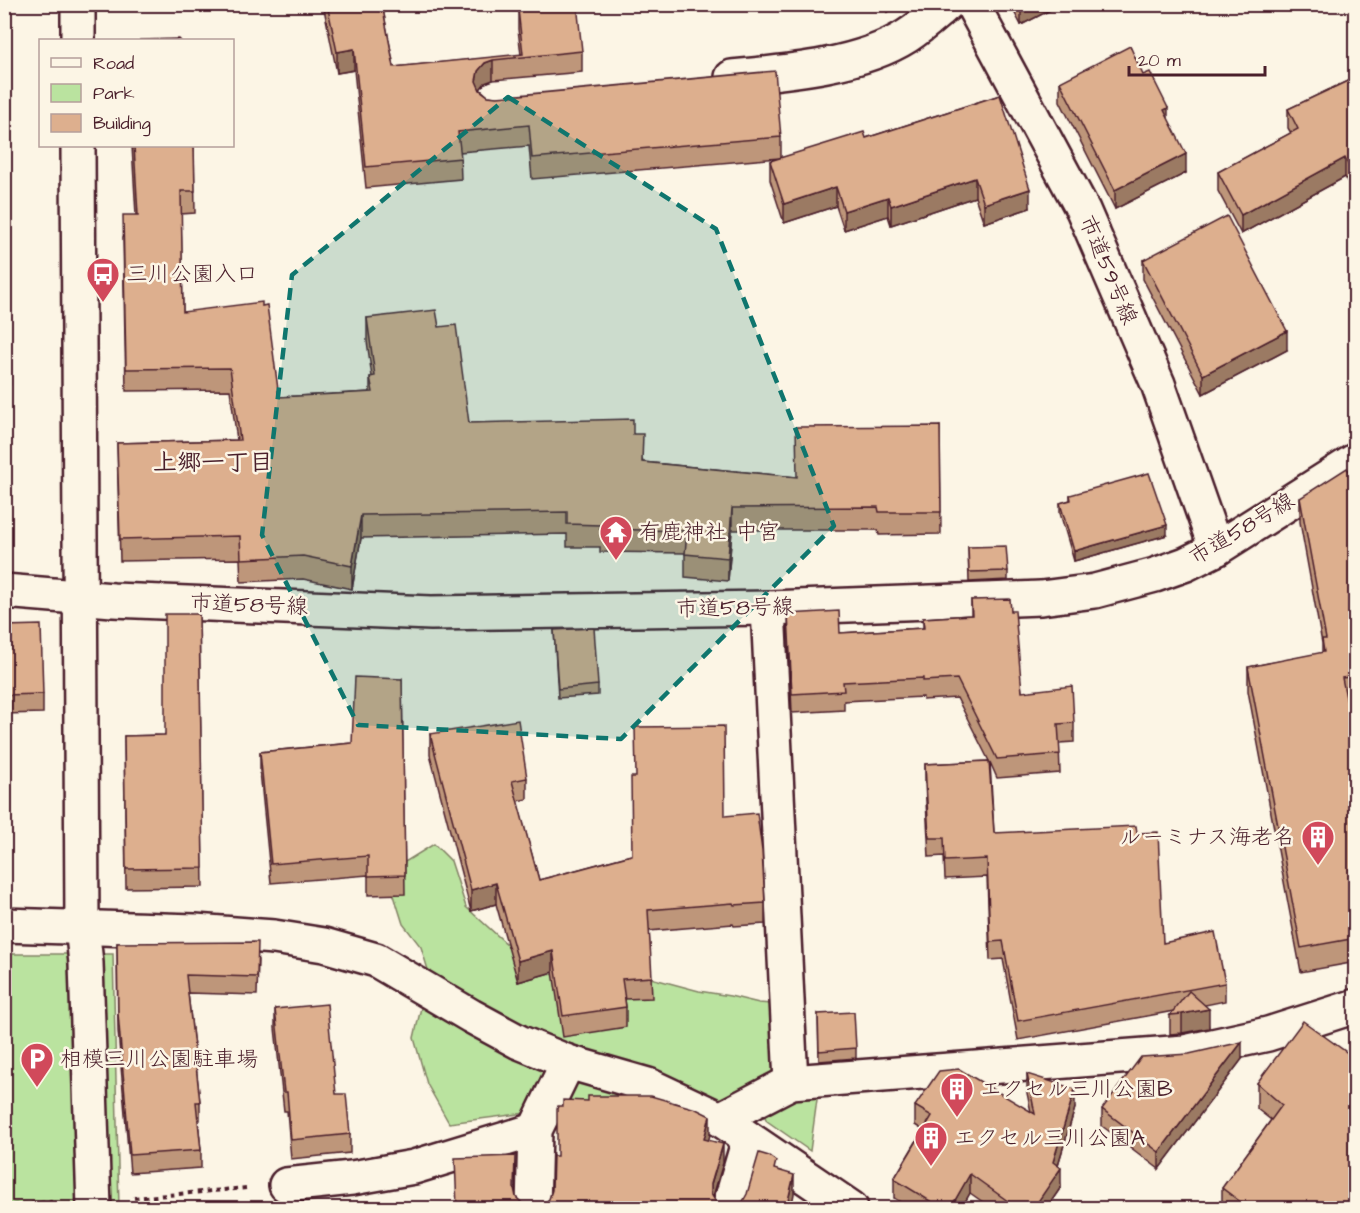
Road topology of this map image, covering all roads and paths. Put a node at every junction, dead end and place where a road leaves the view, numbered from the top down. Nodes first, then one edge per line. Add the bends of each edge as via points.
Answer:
1 (78, 4) edge
2 (947, 4) edge
3 (972, 4) edge
4 (78, 39) edge
5 (707, 80) edge
6 (78, 147) edge
7 (1356, 460) edge
8 (1216, 549) junction
9 (4, 591) edge
10 (80, 598) junction
11 (768, 608) junction
12 (4, 925) edge
13 (81, 927) junction
14 (1356, 1006) edge
15 (568, 1062) junction
16 (791, 1082) junction
17 (720, 1119) junction
18 (536, 1130) junction
19 (750, 1139) junction
20 (286, 1185) joint
21 (127, 1198) dead end
22 (56, 1202) dead end
23 (4, 1206) edge
24 (94, 1209) edge
25 (534, 1209) edge
26 (729, 1209) edge
27 (851, 1209) edge

1 - 4 street
2 - 5 street via 906,37 870,54 832,64
3 - 8 street, 市道59号線 via 1083,210 1158,384
6 - 10 street
7 - 8 street, 市道58号線
8 - 11 street, 市道58号線 via 1155,575 1095,591 1041,598
9 - 10 street, 市道58号線
10 - 11 street, 市道58号線 via 431,613
10 - 13 street
11 - 16 street
12 - 13 street
13 - 15 street via 195,931 324,945 376,960 519,1042
13 - 24 street via 86,963
14 - 16 street via 1269,1034 1185,1052
15 - 17 street via 648,1085
15 - 18 street
16 - 17 street
17 - 19 street
18 - 20 street via 414,1167
18 - 25 street
19 - 26 street
19 - 27 street
20 - 21 path
22 - 23 path

